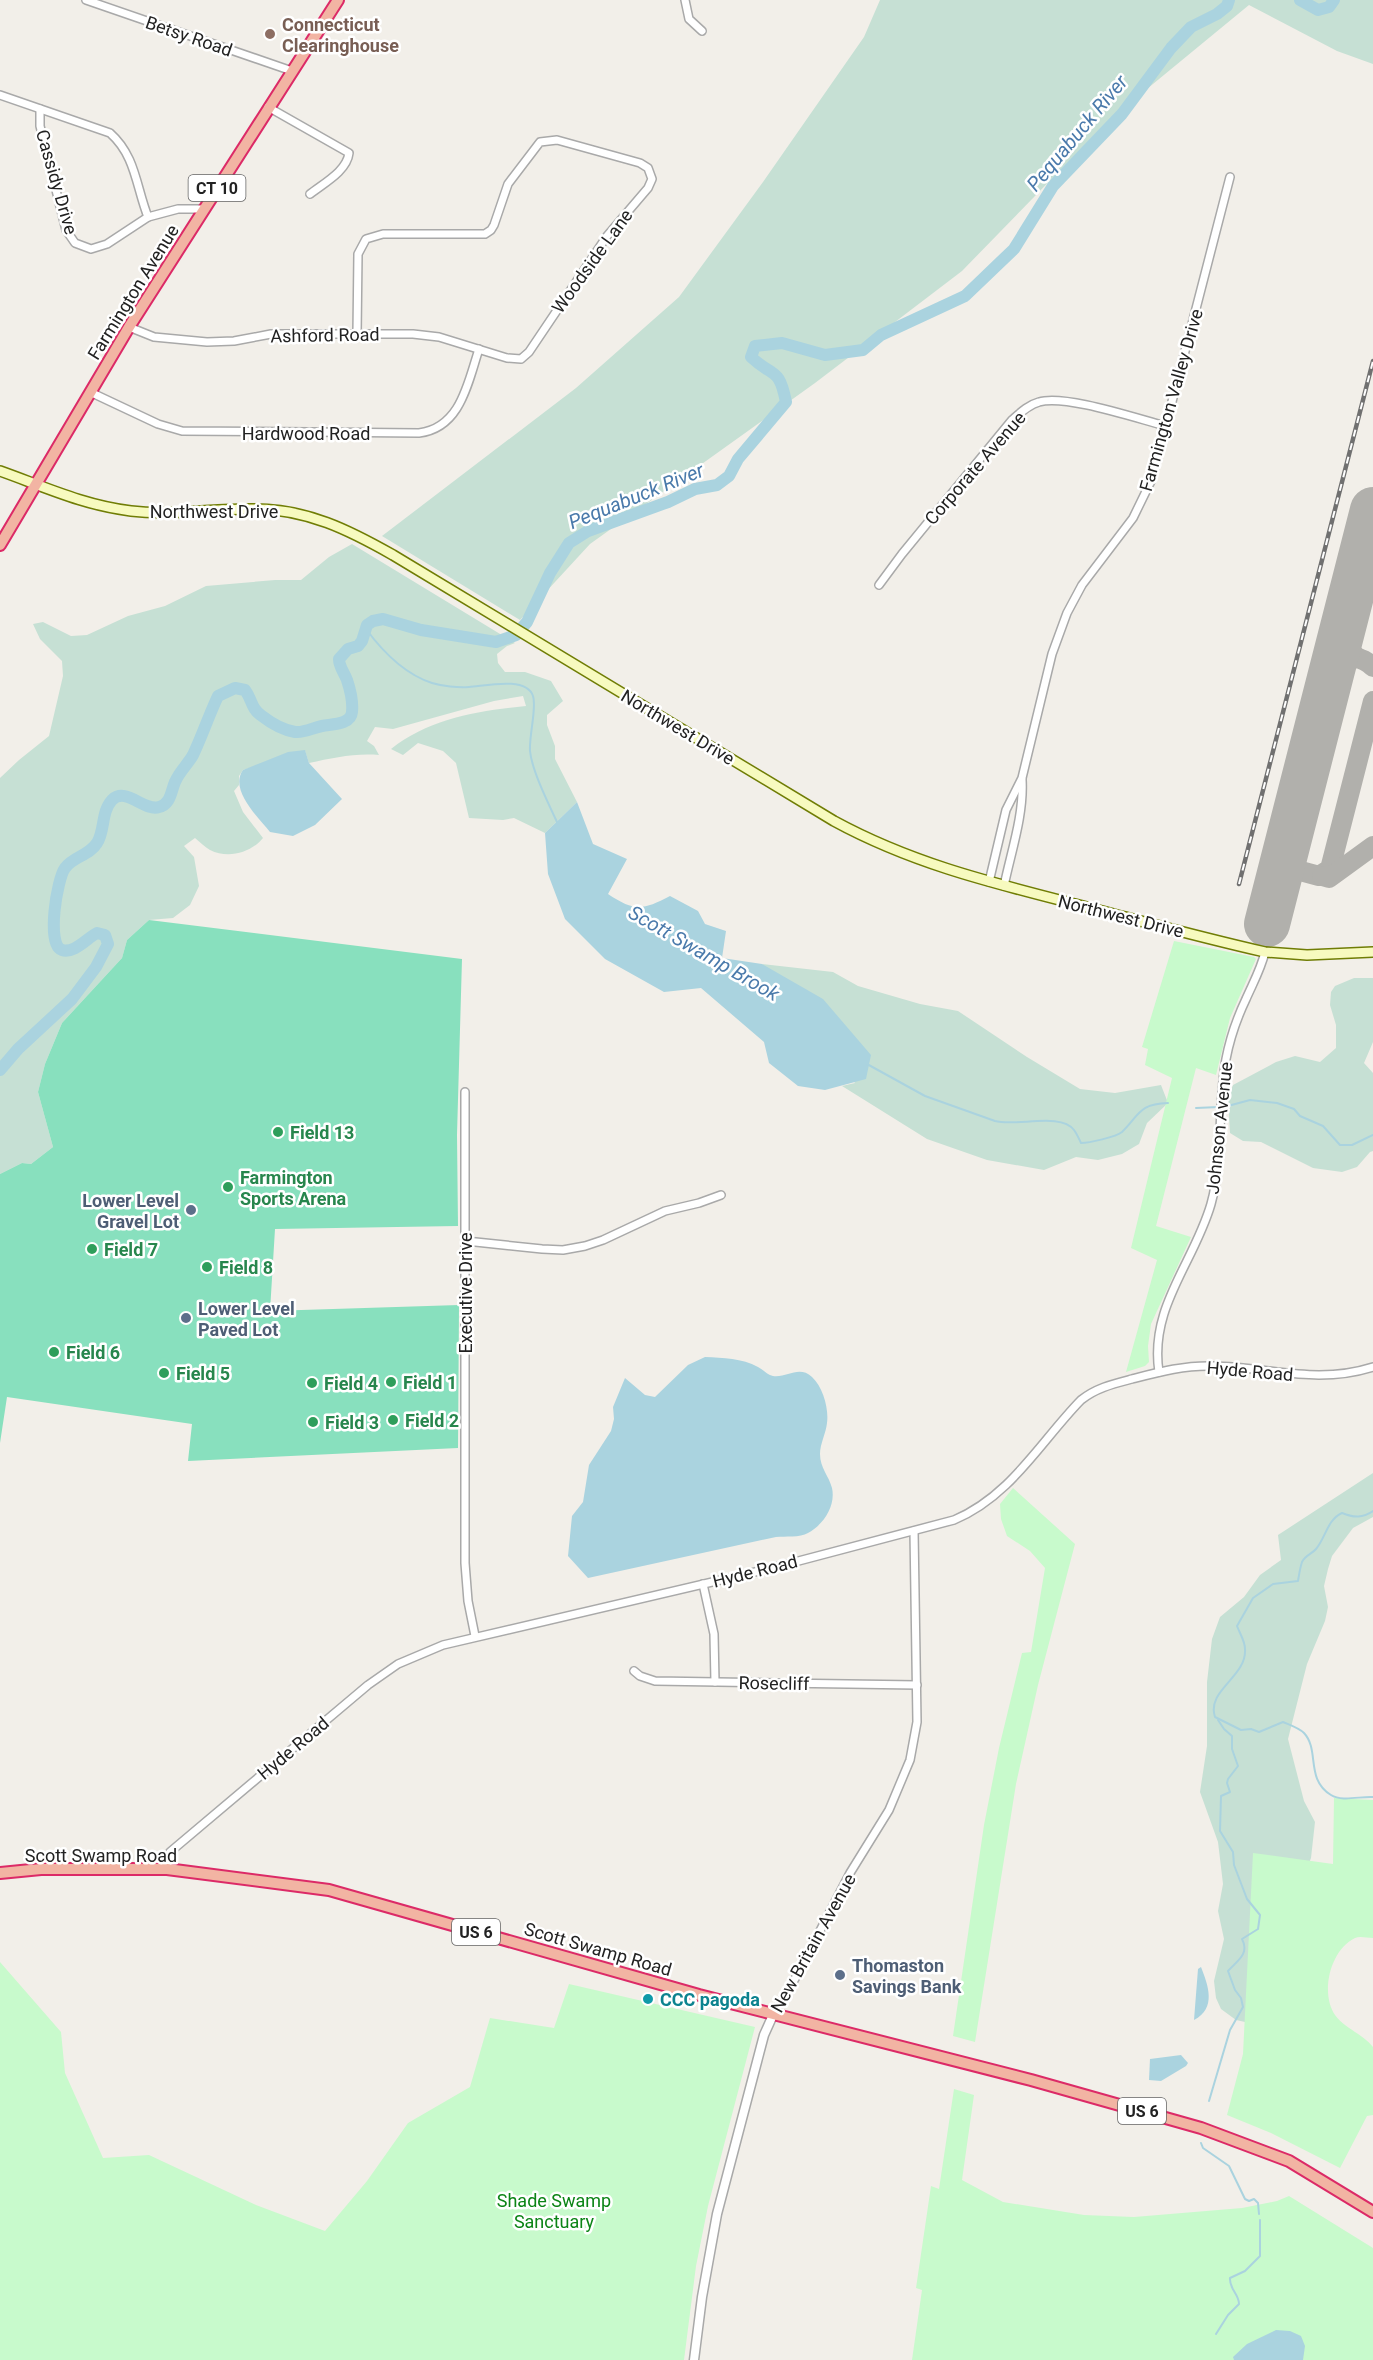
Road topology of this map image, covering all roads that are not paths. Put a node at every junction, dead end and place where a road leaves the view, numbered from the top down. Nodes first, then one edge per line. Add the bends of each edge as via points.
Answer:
1 (86, 0) edge
2 (338, 0) edge
3 (685, 0) edge
4 (702, 31) dead end
5 (292, 71) junction
6 (0, 95) edge
7 (268, 107) junction
8 (40, 109) junction
9 (1230, 177) dead end
10 (310, 194) dead end
11 (204, 209) junction
12 (148, 217) junction
13 (129, 327) junction
14 (357, 334) junction
15 (479, 349) junction
16 (521, 359) joint
17 (90, 392) junction
18 (1166, 426) junction
19 (0, 471) edge
20 (35, 483) junction
21 (0, 545) edge
22 (879, 585) dead end
23 (1022, 778) junction
24 (988, 882) junction
25 (1004, 886) junction
26 (1265, 952) junction
27 (1373, 952) edge
28 (465, 1092) dead end
29 (721, 1194) dead end
30 (466, 1241) junction
31 (1373, 1367) edge
32 (1159, 1372) junction
33 (914, 1531) junction
34 (703, 1584) junction
35 (475, 1636) junction
36 (634, 1671) dead end
37 (715, 1682) junction
38 (917, 1685) junction
39 (166, 1869) junction
40 (0, 1873) edge
41 (773, 2015) junction
42 (1373, 2212) edge
43 (694, 2360) edge

1 - 5 street, Betsy Road
2 - 5 highway, Farmington Avenue / CT 10
3 - 4 street via 689,20
5 - 7 highway, Farmington Avenue / CT 10
6 - 8 street, Cassidy Drive
7 - 10 street via 349,153 335,175
7 - 11 highway, Farmington Avenue / CT 10
8 - 12 street, Cassidy Drive via 110,133 123,144
8 - 12 street, Cassidy Drive via 40,126 66,230 75,243 91,249 107,244
9 - 18 street, Farmington Valley Drive
11 - 12 street, Cassidy Drive via 178,209
11 - 13 highway, Farmington Avenue / CT 10
13 - 14 street, Ashford Road via 154,337 207,342 271,334
13 - 17 highway, Farmington Avenue / CT 10
14 - 15 street, Ashford Road via 427,335
14 - 16 street, Woodside Lane via 358,254 366,239 383,234 485,234 494,225 508,184 546,139 645,165 652,179 648,188 607,236
15 - 16 street, Ashford Road
15 - 17 street, Hardwood Road via 454,413 443,425 419,433 182,431
17 - 20 highway, Farmington Avenue / CT 10
18 - 22 street, Corporate Avenue via 1062,401 1040,401 1030,406 1012,420
18 - 23 street, Farmington Valley Drive via 1152,479 1140,506 1082,585 1067,613 1052,654
19 - 20 main road, Northwest Drive
20 - 21 highway, Farmington Avenue / CT 10
20 - 24 main road, Northwest Drive via 76,500 131,511 274,509 338,526 393,555 856,833 907,856
23 - 24 street, Farmington Valley Drive via 1006,810
23 - 25 street, Farmington Valley Drive via 1019,818
24 - 25 main road, Northwest Drive
25 - 26 main road, Northwest Drive
26 - 27 main road, Northwest Drive via 1307,956
26 - 32 street, Johnson Avenue via 1230,1043 1214,1193 1161,1321 1157,1344
28 - 30 street, Executive Drive
29 - 30 street via 665,1211 585,1246 563,1250
30 - 35 street, Executive Drive via 465,1563
31 - 32 street, Hyde Road via 1321,1376 1213,1366
32 - 33 street, Hyde Road via 1089,1393 989,1501 954,1520
33 - 34 street, Hyde Road
33 - 38 street, New Britain Avenue
34 - 35 street, Hyde Road
34 - 37 street via 714,1634
35 - 39 street, Hyde Road via 420,1653 368,1685 170,1852
36 - 37 street, Rosecliff via 655,1681
37 - 38 street, Rosecliff
38 - 41 street, New Britain Avenue via 915,1740 892,1804
39 - 40 highway, Scott Swamp Road / US 6 via 41,1869
39 - 41 highway, Scott Swamp Road / US 6 via 329,1890
41 - 42 highway, Scott Swamp Road / US 6 via 1031,2080 1201,2128 1289,2161
41 - 43 street, New Britain Avenue via 764,2035 717,2214

